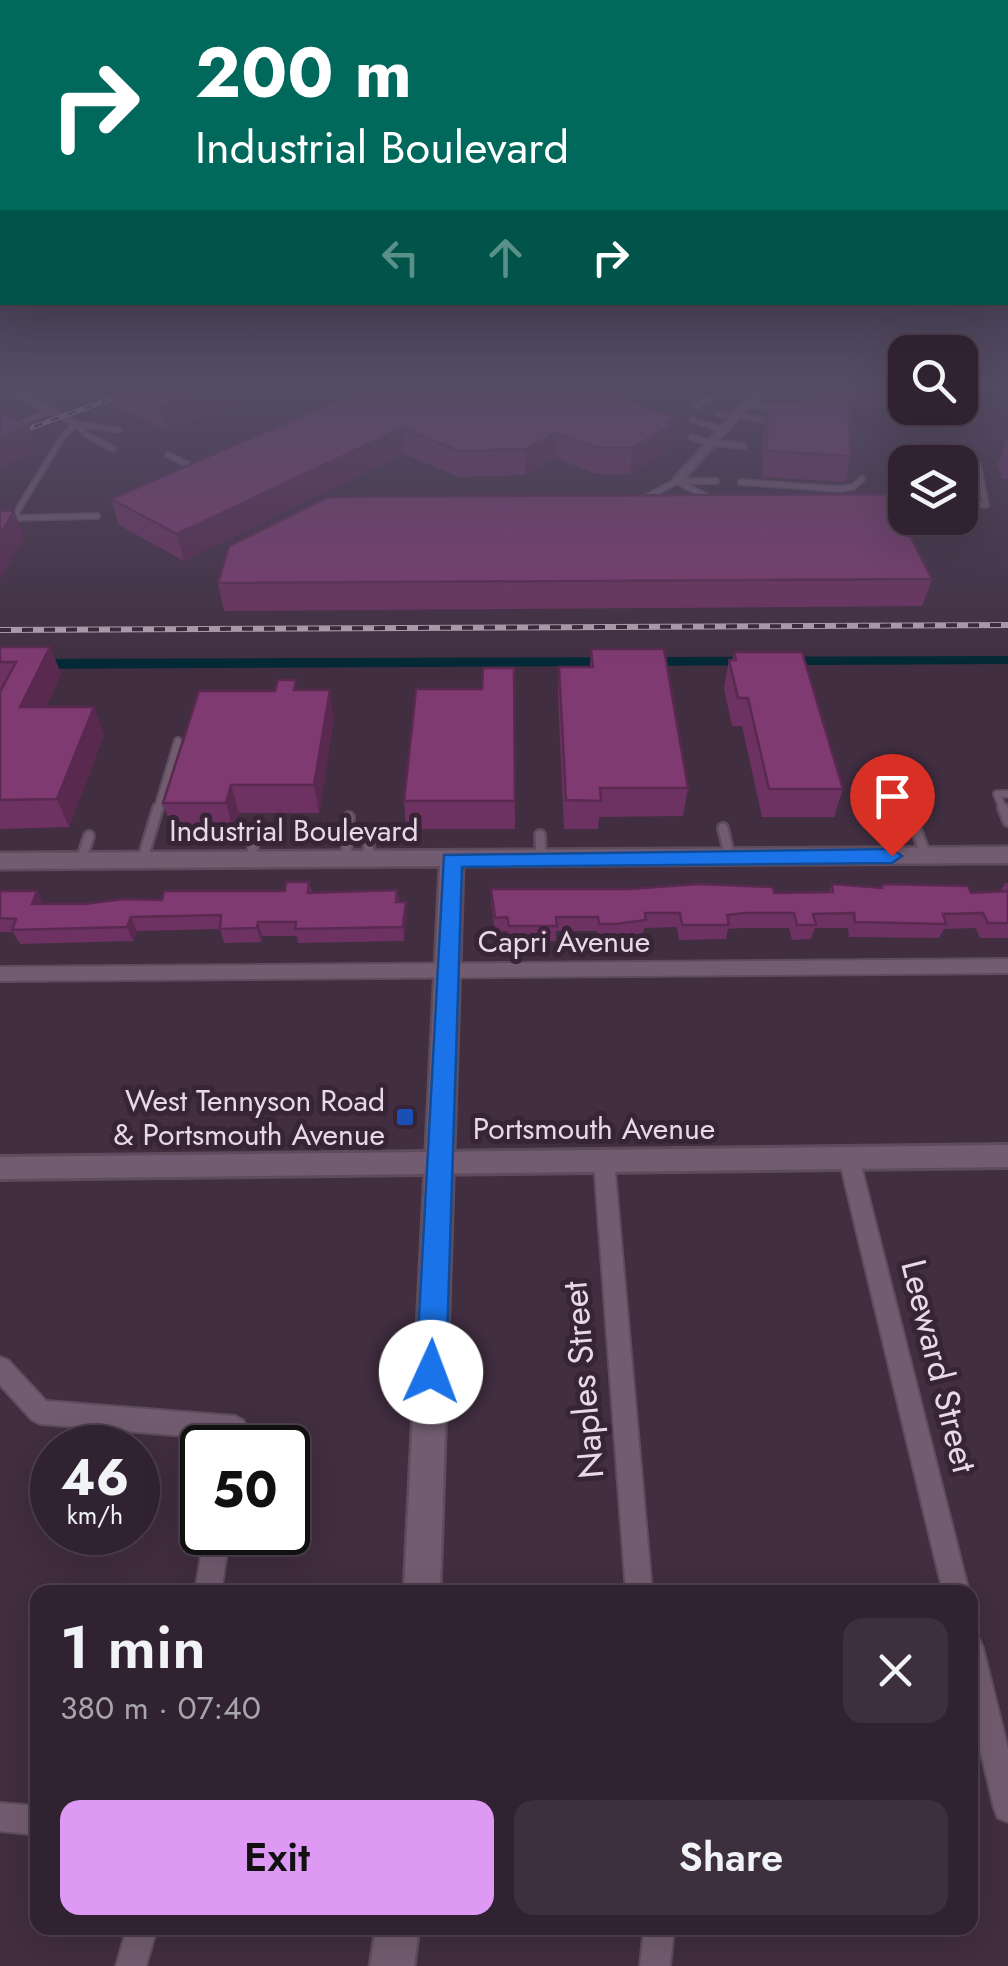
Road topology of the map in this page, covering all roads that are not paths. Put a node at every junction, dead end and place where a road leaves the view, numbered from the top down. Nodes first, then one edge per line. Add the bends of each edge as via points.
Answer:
1 (36, 481) edge
2 (677, 481) junction
3 (716, 481) dead end
4 (859, 481) edge
5 (981, 481) edge
6 (742, 482) dead end
7 (648, 497) edge
8 (712, 499) edge
9 (978, 504) edge
10 (97, 516) dead end
11 (178, 741) edge
12 (1008, 794) edge
13 (349, 817) dead end
14 (1008, 821) edge
15 (724, 828) dead end
16 (884, 831) dead end
17 (917, 832) dead end
18 (540, 834) dead end
19 (370, 835) dead end
20 (89, 836) dead end
21 (1008, 855) edge
22 (892, 856) junction
23 (926, 856) junction
24 (730, 858) junction
25 (540, 859) junction
26 (142, 860) junction
27 (357, 860) junction
28 (452, 860) junction
29 (0, 861) edge
30 (80, 861) junction
31 (1008, 966) edge
32 (447, 970) junction
33 (0, 974) edge
34 (1008, 1156) edge
35 (849, 1158) junction
36 (439, 1161) junction
37 (604, 1161) junction
38 (0, 1168) edge
39 (0, 1368) edge
40 (198, 1425) edge
41 (214, 1555) edge
42 (209, 1585) edge
43 (422, 1585) edge
44 (638, 1585) edge
45 (954, 1585) edge
46 (978, 1682) edge
47 (1008, 1808) edge
48 (0, 1817) edge
49 (30, 1820) edge
50 (140, 1935) edge
51 (397, 1935) edge
52 (658, 1935) edge
53 (131, 1966) edge
54 (392, 1966) edge
55 (656, 1966) edge

1 - 10 lane via 13,518
2 - 3 lane
2 - 7 lane
2 - 8 lane
4 - 6 lane via 839,489
5 - 9 lane via 986,504
11 - 26 lane
12 - 14 lane via 997,794
13 - 27 lane
15 - 24 lane
16 - 22 lane
17 - 23 lane
18 - 25 lane
19 - 27 lane
20 - 30 lane
21 - 23 main road, Industrial Boulevard
22 - 23 main road, Industrial Boulevard
22 - 24 main road, Industrial Boulevard
24 - 25 main road, Industrial Boulevard
25 - 28 main road, Industrial Boulevard
26 - 27 main road, Industrial Boulevard via 253,848
26 - 30 main road, Industrial Boulevard
27 - 28 main road, Industrial Boulevard
28 - 32 main road
29 - 30 main road, Industrial Boulevard
31 - 32 street, Capri Avenue
32 - 33 street, Capri Avenue
32 - 36 main road
34 - 35 street, Portsmouth Avenue
35 - 37 street, Portsmouth Avenue
35 - 45 street, Leeward Street
36 - 37 street, Portsmouth Avenue
36 - 38 street, Portsmouth Avenue
36 - 43 main road
37 - 44 street, Naples Street
39 - 40 street via 40,1412
41 - 42 street
46 - 47 street
48 - 49 street
50 - 53 street
51 - 54 main road
52 - 55 street

